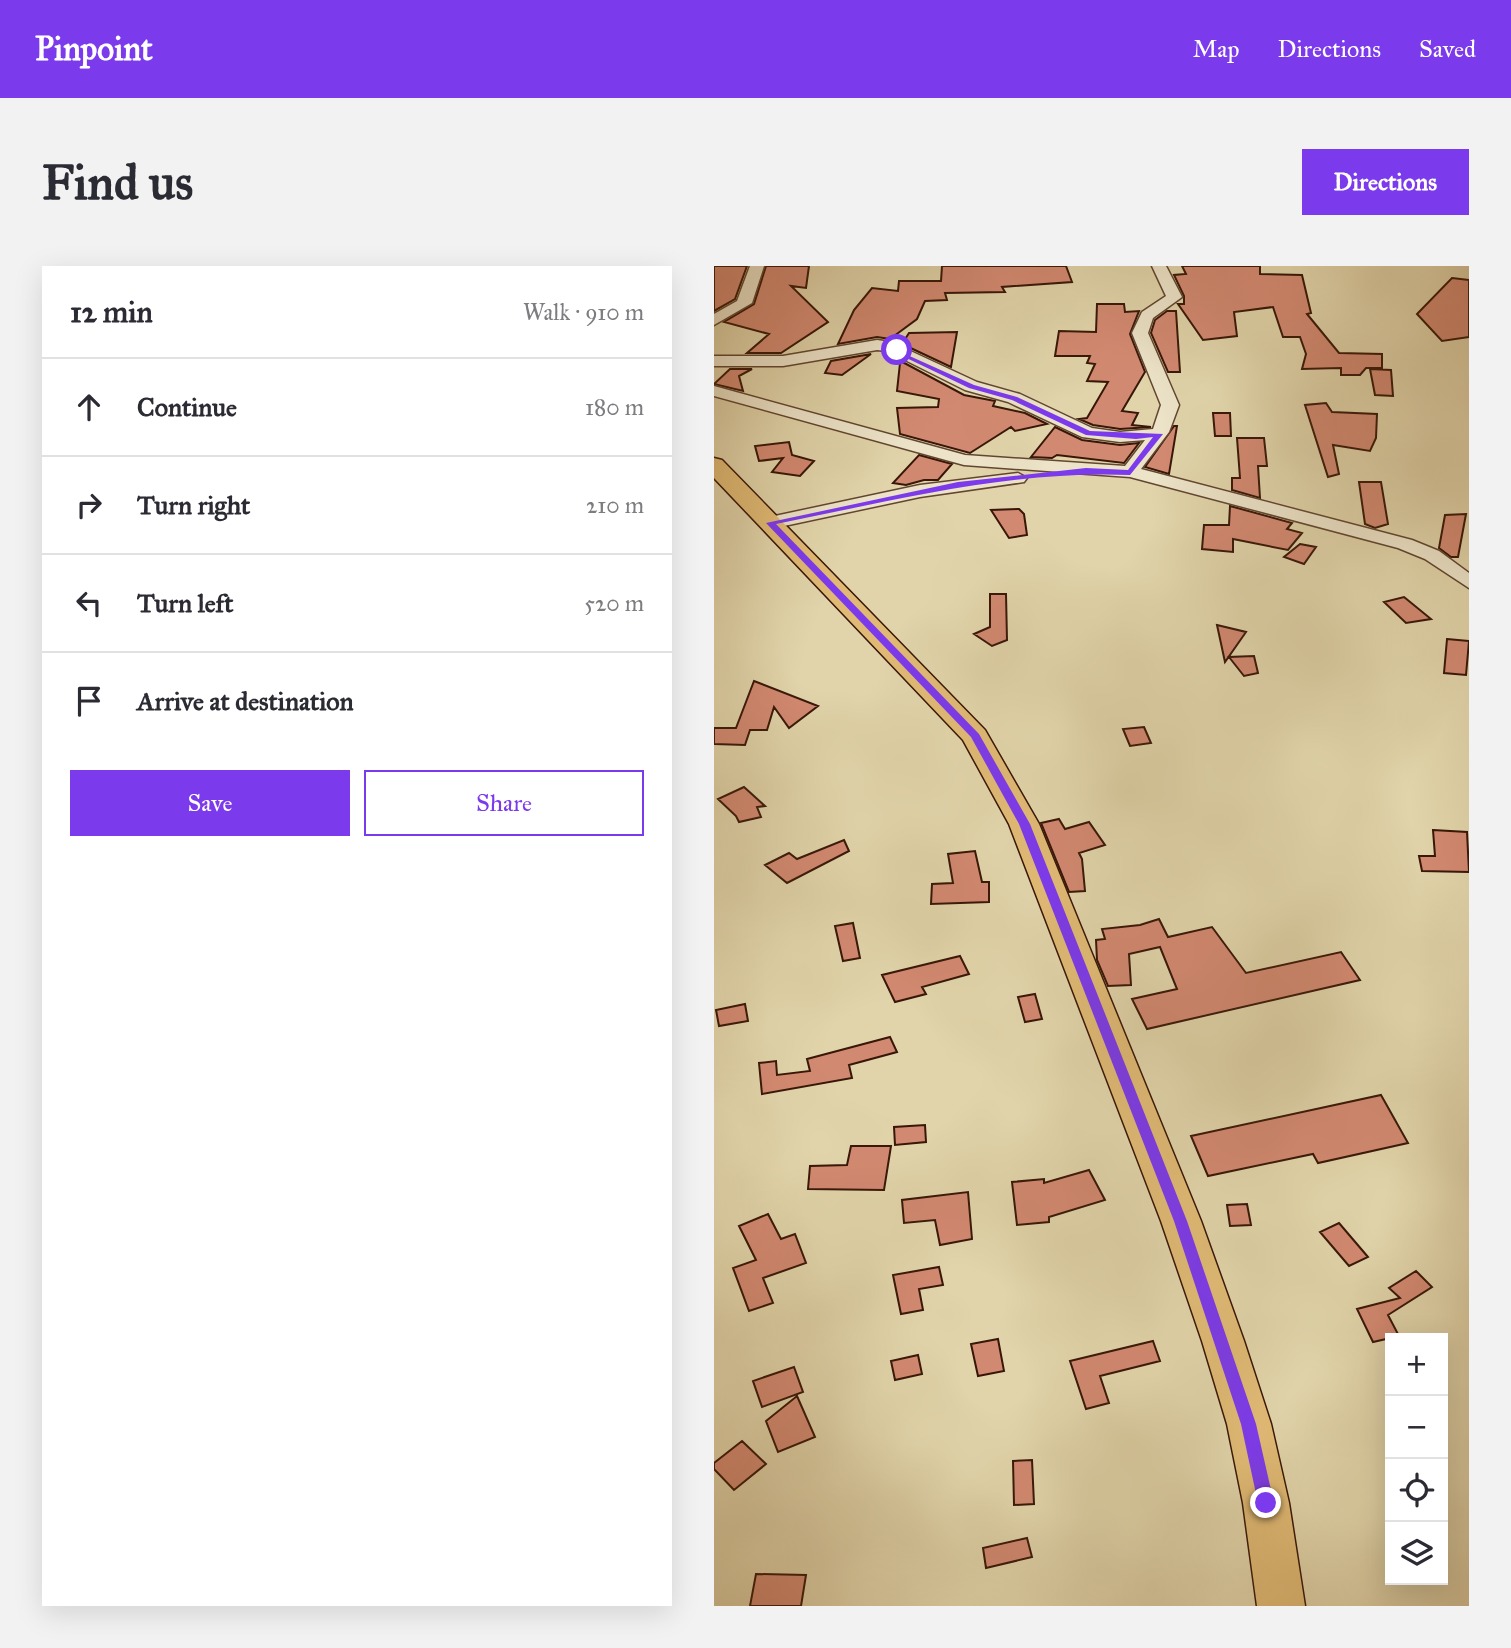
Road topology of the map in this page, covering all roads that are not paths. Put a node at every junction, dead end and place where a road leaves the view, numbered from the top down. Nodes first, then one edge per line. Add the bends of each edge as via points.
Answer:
1 (757, 266) edge
2 (1159, 266) edge
3 (714, 320) edge
4 (714, 361) edge
5 (714, 391) edge
6 (1159, 434) junction
7 (714, 465) edge
8 (1086, 471) junction
9 (1130, 472) junction
10 (770, 523) junction
11 (1469, 582) edge
12 (1281, 1606) edge

1 - 3 street via 744,303
2 - 6 street via 1174,297 1139,325 1170,405
4 - 6 street via 783,361 877,345 891,347 971,386 1014,398 1088,433
5 - 8 street via 964,460
6 - 9 street
7 - 10 main road
8 - 9 street
8 - 10 street via 958,485
9 - 11 street via 1375,534 1432,555
10 - 12 main road via 975,736 1024,824 1181,1221 1223,1341 1249,1424

